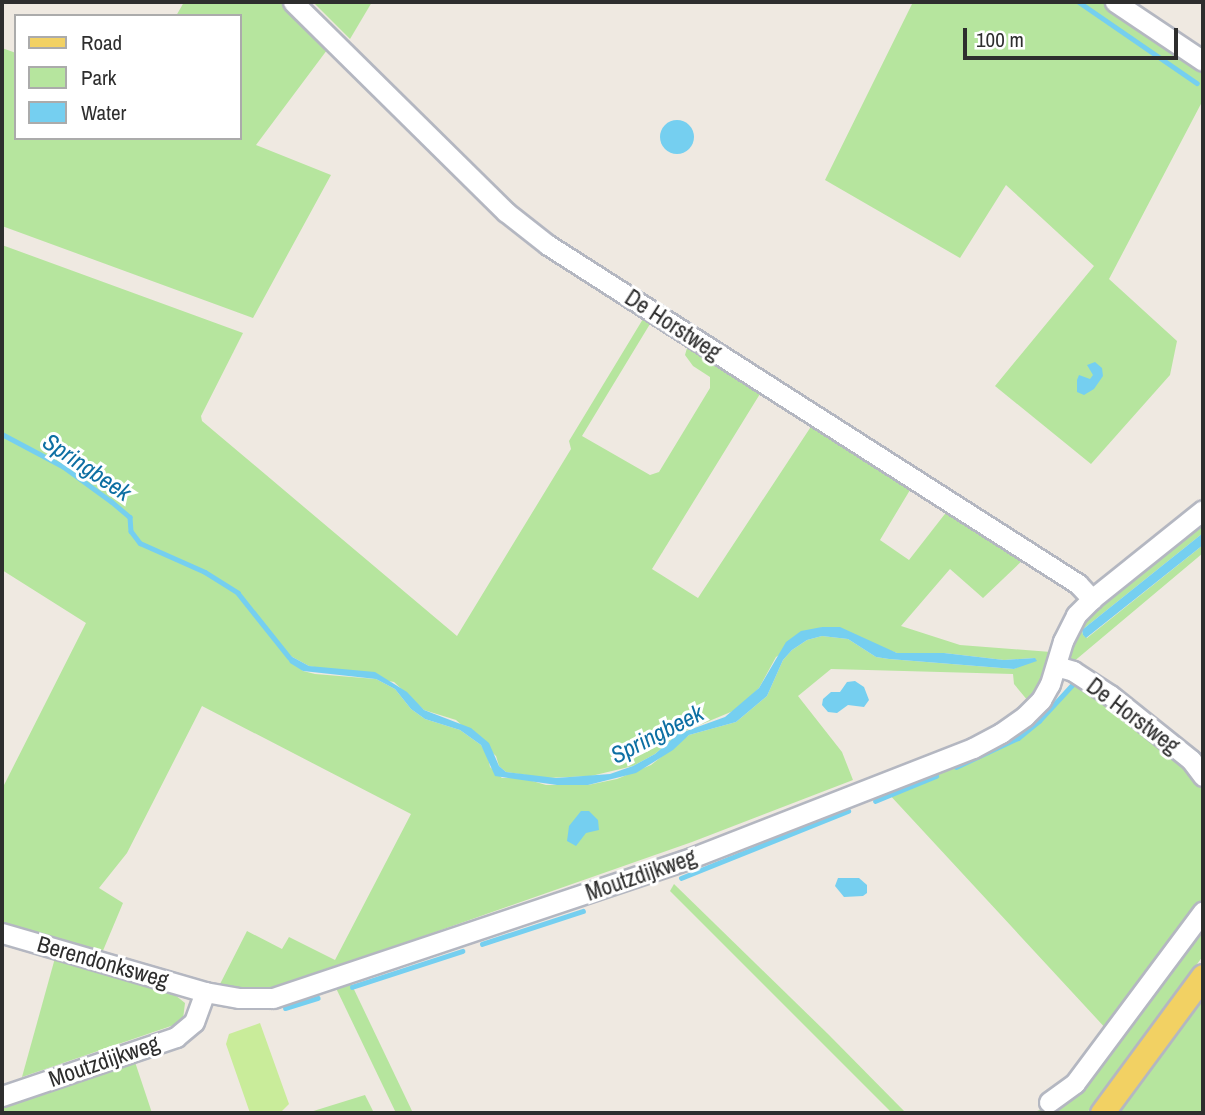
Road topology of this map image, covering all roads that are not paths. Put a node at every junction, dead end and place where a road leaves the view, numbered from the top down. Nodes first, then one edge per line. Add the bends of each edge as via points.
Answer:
1 (293, 2) edge
2 (1115, 2) edge
3 (1203, 61) edge
4 (1203, 510) edge
5 (1092, 598) junction
6 (1056, 666) junction
7 (1203, 776) edge
8 (1203, 911) edge
9 (2, 933) edge
10 (1203, 976) edge
11 (205, 992) junction
12 (2, 1096) edge
13 (1049, 1102) dead end
14 (1102, 1113) edge

1 - 5 street, De Horstweg via 506,212 548,245 1079,584
2 - 3 street
4 - 5 street, Moutzdijkweg
5 - 6 street, Moutzdijkweg via 1068,628
6 - 7 street, De Horstweg via 1073,671 1110,695 1191,760
6 - 11 street, Moutzdijkweg via 1041,699 1025,716 973,748 691,858 273,998
8 - 13 street via 1075,1083
9 - 11 street, Berendonksweg
10 - 14 main road
11 - 12 street, Moutzdijkweg via 194,1021 176,1037

